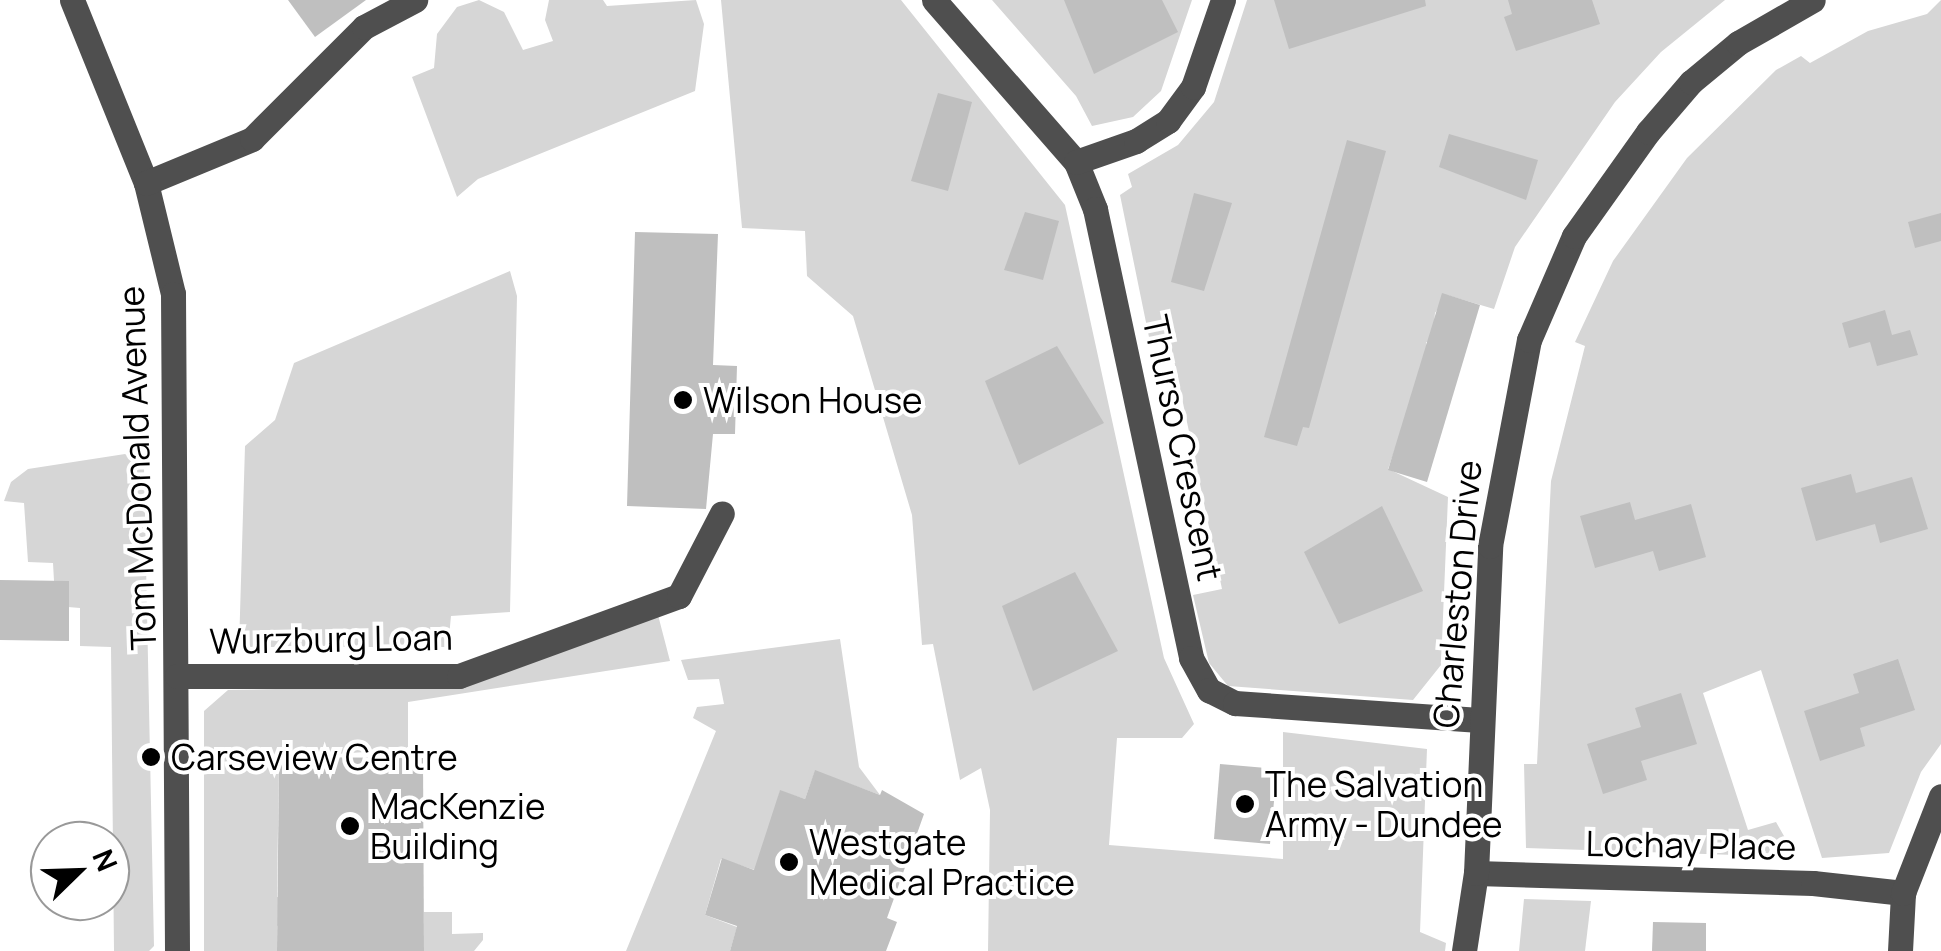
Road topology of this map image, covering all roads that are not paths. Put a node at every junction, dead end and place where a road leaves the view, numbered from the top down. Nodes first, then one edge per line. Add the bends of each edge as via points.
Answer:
1 (72, 0) edge
2 (415, 0) edge
3 (934, 0) edge
4 (1223, 0) edge
5 (1813, 0) edge
6 (1076, 162) junction
7 (146, 184) junction
8 (722, 513) dead end
9 (178, 676) junction
10 (1478, 720) junction
11 (1941, 796) edge
12 (1476, 873) junction
13 (1903, 893) junction
14 (177, 951) edge
15 (1464, 951) edge
16 (1900, 951) edge

1 - 7 street, Tom McDonald Avenue
2 - 7 street via 364,27 252,139
3 - 6 street, Thurso Crescent
4 - 6 street via 1193,86 1168,121 1136,142
5 - 10 street, Charleston Drive via 1738,43 1690,82 1574,236 1529,340 1500,471
6 - 10 street, Thurso Crescent via 1095,209 1122,321 1191,658 1208,690 1235,703
7 - 9 street, Tom McDonald Avenue via 173,294
8 - 9 street, Wurzburg Loan via 679,596 459,676
9 - 14 street, Tom McDonald Avenue
10 - 12 street, Charleston Drive
11 - 13 street
12 - 13 street, Lochay Place via 1812,883
12 - 15 street, Charleston Drive
13 - 16 street

